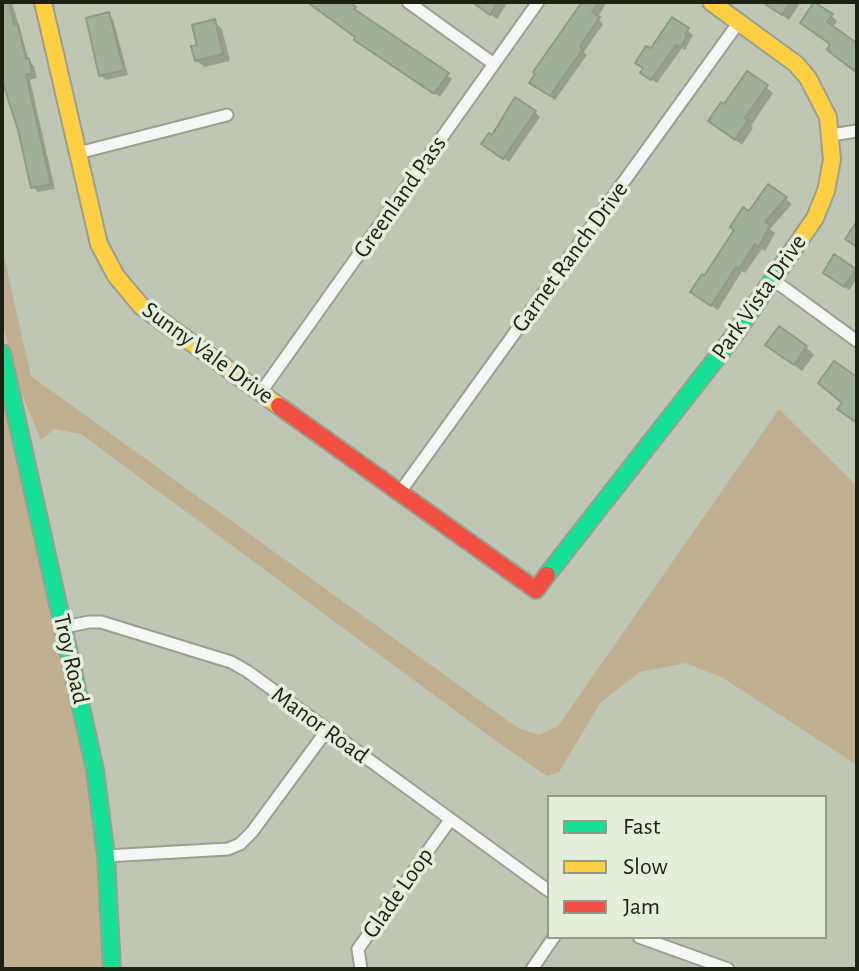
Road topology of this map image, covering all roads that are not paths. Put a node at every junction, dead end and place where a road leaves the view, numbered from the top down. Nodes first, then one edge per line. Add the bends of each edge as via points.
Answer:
1 (43, 2) edge
2 (408, 2) edge
3 (538, 2) edge
4 (711, 2) edge
5 (739, 22) junction
6 (494, 64) junction
7 (227, 115) dead end
8 (857, 131) edge
9 (831, 135) junction
10 (78, 153) junction
11 (772, 279) junction
12 (857, 341) edge
13 (2, 353) edge
14 (261, 392) junction
15 (400, 492) junction
16 (536, 590) joint
17 (64, 627) junction
18 (327, 730) junction
19 (450, 820) junction
20 (106, 856) junction
21 (547, 890) edge
22 (553, 939) edge
23 (645, 939) edge
24 (112, 969) edge
25 (361, 969) edge
26 (532, 969) edge
27 (728, 969) edge

1 - 10 street, Sunny Vale Drive
2 - 6 street
3 - 6 street, Greenland Pass
4 - 5 street, Park Vista Drive
5 - 9 street, Park Vista Drive via 802,71 821,100
5 - 15 street, Garnet Ranch Drive
6 - 14 street, Greenland Pass
7 - 10 street
8 - 9 street
9 - 11 street, Park Vista Drive via 831,170 822,202
10 - 14 street, Sunny Vale Drive via 99,244 116,276 142,307
11 - 12 street
11 - 16 street, Park Vista Drive
13 - 17 street, Troy Road
14 - 15 street, Sunny Vale Drive
15 - 16 street, Sunny Vale Drive
17 - 18 street, Manor Road via 101,622 214,655 247,671
17 - 20 street, Troy Road via 95,770
18 - 19 street, Manor Road
18 - 20 street via 240,844
19 - 21 street, Manor Road
19 - 25 street, Glade Loop via 358,949
20 - 24 street, Troy Road
22 - 26 street
23 - 27 street

